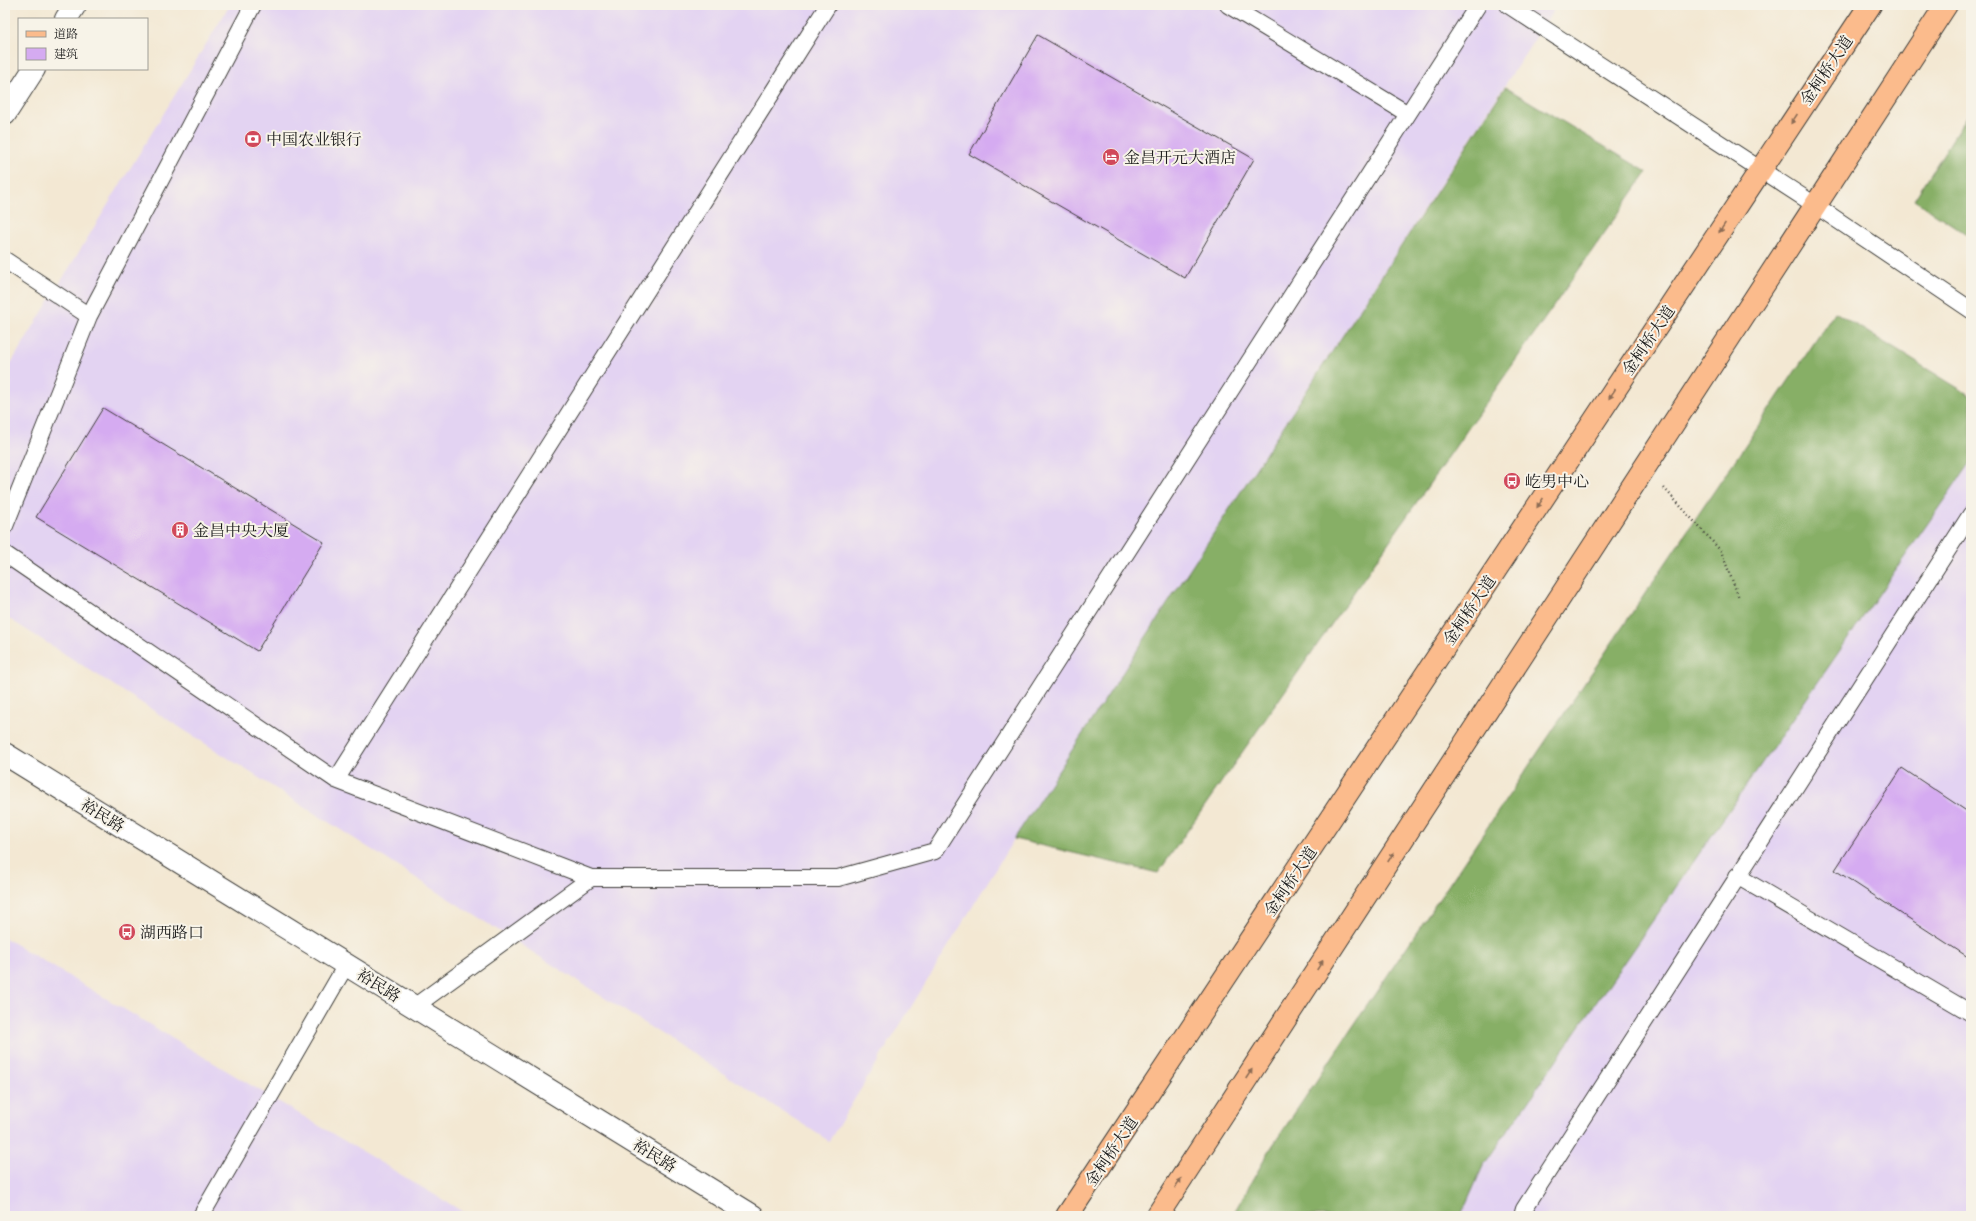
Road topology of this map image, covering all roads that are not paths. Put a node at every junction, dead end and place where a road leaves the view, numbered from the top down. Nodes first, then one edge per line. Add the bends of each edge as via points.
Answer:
1 (75, 5) edge
2 (253, 5) edge
3 (828, 5) edge
4 (1228, 5) edge
5 (1478, 5) edge
6 (1508, 5) edge
7 (1870, 5) edge
8 (1946, 5) edge
9 (67, 18) edge
10 (33, 70) edge
11 (5, 114) edge
12 (1408, 114) junction
13 (1761, 170) junction
14 (1815, 205) junction
15 (5, 260) edge
16 (1971, 310) edge
17 (88, 316) junction
18 (1971, 514) edge
19 (5, 526) edge
20 (5, 554) edge
21 (5, 754) edge
22 (336, 780) junction
23 (1737, 876) junction
24 (591, 878) junction
25 (346, 964) junction
26 (414, 1007) junction
27 (1971, 1013) edge
28 (201, 1216) edge
29 (753, 1216) edge
30 (1068, 1216) edge
31 (1157, 1216) edge
32 (1522, 1216) edge

1 - 9 street
2 - 17 lane
3 - 22 lane
4 - 12 lane
5 - 12 lane
6 - 13 lane
7 -> 13 main road, 金柯桥大道
8 - 14 main road
10 - 11 street
12 - 24 lane via 935,851 838,878
13 - 14 lane
13 -> 30 main road, 金柯桥大道
14 - 16 lane
31 -> 14 main road
15 - 17 lane
17 - 19 lane
18 - 23 lane
20 - 22 lane
21 - 25 street, 裕民路
22 - 24 lane
23 - 27 lane
23 - 32 lane via 1524,1209
24 - 26 lane
25 - 26 street, 裕民路
25 - 28 lane
26 - 29 street, 裕民路

